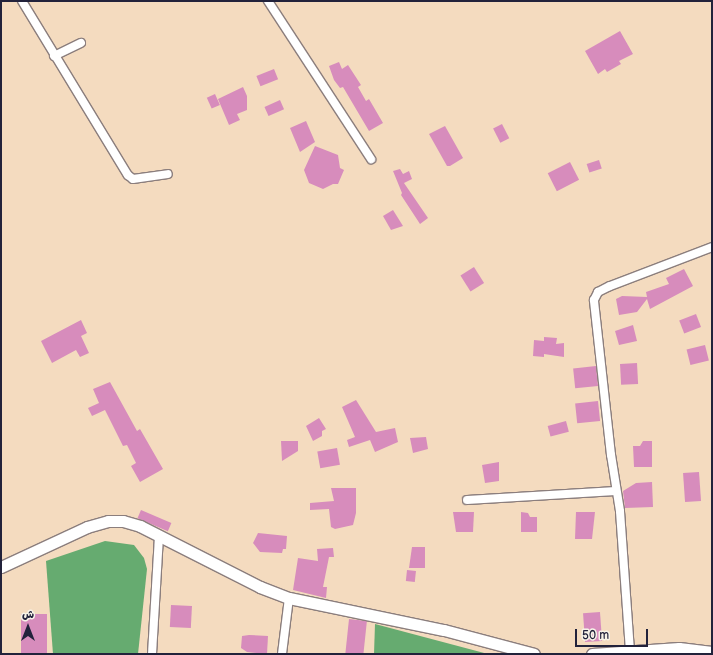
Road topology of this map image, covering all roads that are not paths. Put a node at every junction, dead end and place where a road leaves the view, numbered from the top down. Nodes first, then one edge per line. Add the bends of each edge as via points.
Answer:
1 (22, 1) edge
2 (268, 1) edge
3 (81, 43) dead end
4 (54, 56) junction
5 (371, 159) dead end
6 (168, 174) dead end
7 (712, 247) edge
8 (616, 491) junction
9 (467, 500) dead end
10 (159, 536) junction
11 (1, 567) edge
12 (289, 598) junction
13 (630, 651) junction
14 (712, 652) edge
15 (152, 654) edge
16 (282, 654) edge
17 (534, 654) edge
18 (592, 654) edge

1 - 4 street
2 - 5 street
3 - 4 street
4 - 6 street via 128,175 133,179
7 - 8 street via 610,286 596,295 598,338
8 - 9 street
8 - 13 street via 620,511
10 - 11 main road via 130,522 108,521 87,527
10 - 12 main road via 260,587
10 - 15 street
12 - 16 street
12 - 17 main road via 429,626
13 - 14 main road via 679,648
13 - 18 main road

